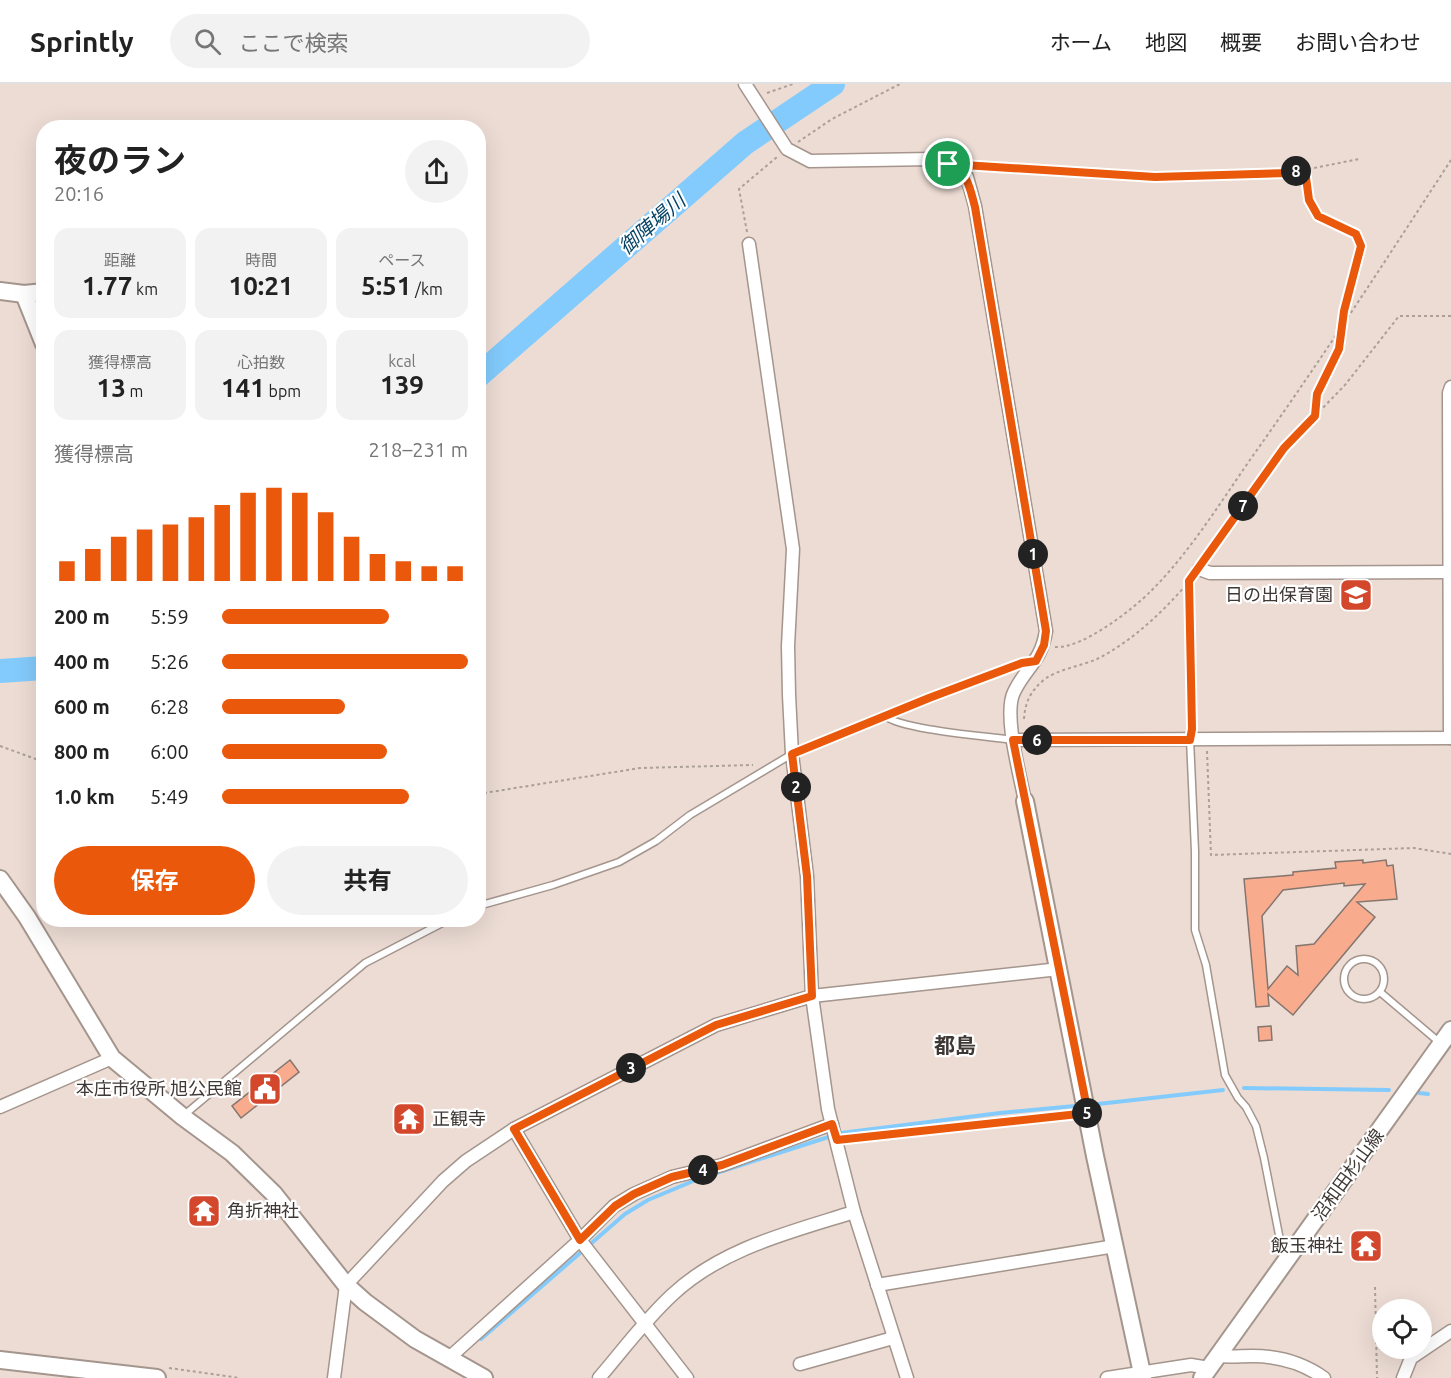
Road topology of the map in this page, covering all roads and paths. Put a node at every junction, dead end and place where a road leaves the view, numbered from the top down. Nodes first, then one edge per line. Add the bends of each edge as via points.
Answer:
1 (745, 84) edge
2 (793, 84) edge
3 (900, 84) edge
4 (752, 98) junction
5 (785, 145) junction
6 (1359, 159) dead end
7 (1451, 160) edge
8 (948, 164) junction
9 (1305, 170) junction
10 (748, 244) joint
11 (0, 291) edge
12 (36, 293) edge
13 (24, 294) junction
14 (1451, 316) edge
15 (36, 324) edge
16 (1340, 329) junction
17 (1451, 387) edge
18 (1315, 416) junction
19 (1199, 569) junction
20 (1448, 572) junction
21 (1189, 581) junction
22 (1044, 645) junction
23 (1036, 661) junction
24 (885, 716) junction
25 (1450, 738) edge
26 (1207, 739) junction
27 (1018, 740) junction
28 (1190, 740) junction
29 (0, 746) edge
30 (792, 754) junction
31 (36, 759) edge
32 (774, 765) junction
33 (486, 793) edge
34 (1025, 801) joint
35 (1451, 854) edge
36 (0, 879) edge
37 (486, 904) edge
38 (434, 927) edge
39 (1059, 969) junction
40 (1380, 992) junction
41 (812, 996) junction
42 (1451, 1030) edge
43 (1441, 1044) junction
44 (112, 1058) junction
45 (0, 1107) edge
46 (1088, 1113) junction
47 (183, 1117) junction
48 (832, 1124) junction
49 (514, 1129) junction
50 (837, 1140) junction
51 (854, 1212) junction
52 (580, 1240) junction
53 (1115, 1245) junction
54 (1291, 1255) junction
55 (346, 1285) junction
56 (877, 1285) junction
57 (1375, 1287) dead end
58 (646, 1323) junction
59 (1451, 1330) edge
60 (893, 1338) junction
61 (450, 1357) junction
62 (0, 1360) edge
63 (800, 1364) dead end
64 (1210, 1367) edge
65 (1142, 1375) edge
66 (158, 1378) edge
67 (334, 1378) edge
68 (484, 1378) edge
69 (599, 1378) edge
70 (687, 1378) edge
71 (907, 1378) edge
72 (1107, 1378) edge
73 (1324, 1378) edge
74 (1377, 1378) edge
75 (1403, 1378) edge

1 - 4 street
2 - 4 path
3 - 5 path
4 - 5 street
5 - 8 street via 810,161 932,159
5 - 10 path via 739,189
6 - 9 path
7 - 16 path
8 - 9 path via 1155,177
8 - 22 street via 967,177 975,207 1046,631
9 - 16 path via 1309,200 1318,216 1356,234 1361,246
10 - 30 street via 793,549 788,645
11 - 13 street
12 - 13 street
13 - 15 street
14 - 18 path via 1399,316 1345,385
16 - 18 path via 1339,349 1317,394
16 - 22 path via 1204,525 1151,591 1095,633 1062,647
17 - 20 street
18 - 19 path via 1284,448
19 - 20 street via 1210,573
19 - 21 path
20 - 25 street
21 - 27 path via 1118,647 1045,679 1029,696
21 - 28 path
22 - 23 street
23 - 24 lane
23 - 27 street via 1011,698
24 - 27 lane via 892,721 938,730
24 - 30 lane
25 - 26 street
26 - 28 street
26 - 35 path via 1211,855 1414,848
27 - 28 street
27 - 34 street
28 - 54 lane via 1196,938 1206,965 1225,1075 1256,1126 1281,1245
29 - 31 path
30 - 32 lane
30 - 41 street via 807,876
32 - 33 path via 640,768
32 - 37 lane via 619,862
34 - 39 street
36 - 44 street
38 - 47 lane via 365,963
39 - 41 street
39 - 46 street
40 - 40 lane via 1369,999 1356,998 1346,989 1347,969 1356,961 1375,963 1384,979
40 - 43 lane
41 - 48 street
41 - 49 street via 716,1025
42 - 43 street, 沼和田杉山線
43 - 54 street, 沼和田杉山線
44 - 45 street
44 - 47 street
46 - 50 path
46 - 53 street
47 - 55 street via 232,1153 274,1194
48 - 50 street
48 - 52 street via 722,1165 672,1177 634,1194 615,1206
49 - 52 street
49 - 55 street via 443,1181
50 - 51 street
51 - 56 street
51 - 58 street via 759,1242 729,1256 673,1294
52 - 58 street
52 - 61 street
53 - 56 street
53 - 65 street
54 - 64 street, 沼和田杉山線
55 - 61 street via 415,1339
55 - 67 street
56 - 60 street
57 - 74 path
58 - 69 street
58 - 70 street
59 - 75 street via 1411,1358
60 - 63 street
60 - 71 street
61 - 68 street
62 - 66 street
64 - 65 street via 1191,1365
64 - 73 street via 1268,1356 1302,1365
65 - 72 street

